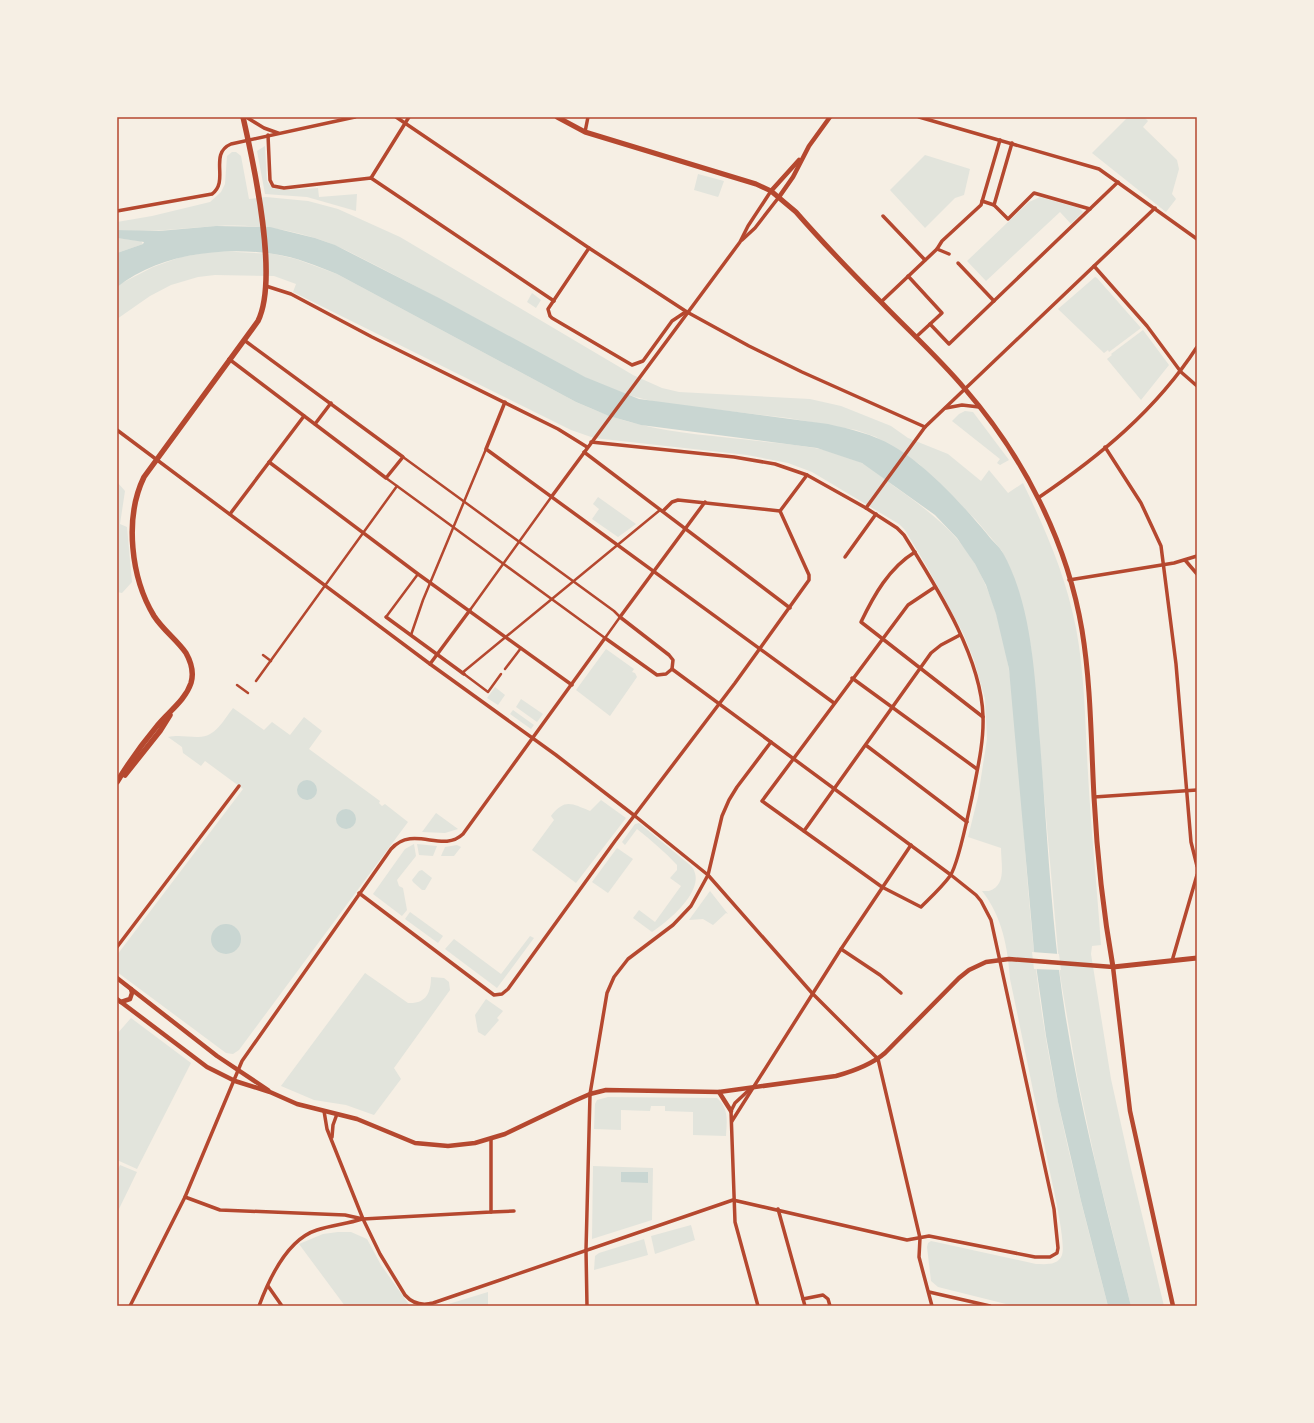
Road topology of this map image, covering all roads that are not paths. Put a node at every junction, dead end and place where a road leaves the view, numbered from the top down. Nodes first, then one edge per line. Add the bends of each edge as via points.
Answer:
1 (243, 117) edge
2 (246, 117) edge
3 (355, 117) edge
4 (396, 117) edge
5 (409, 117) edge
6 (557, 117) edge
7 (588, 117) edge
8 (830, 117) edge
9 (919, 117) edge
10 (406, 123) junction
11 (585, 132) junction
12 (279, 133) junction
13 (268, 136) junction
14 (248, 140) junction
15 (1000, 140) junction
16 (1012, 143) junction
17 (802, 157) junction
18 (371, 178) junction
19 (1118, 182) junction
20 (771, 191) junction
21 (779, 197) junction
22 (982, 201) junction
23 (994, 204) junction
24 (1155, 208) junction
25 (1090, 209) junction
26 (117, 211) edge
27 (883, 216) dead end
28 (1197, 239) edge
29 (740, 242) junction
30 (589, 248) junction
31 (937, 249) junction
32 (950, 254) dead end
33 (925, 260) junction
34 (958, 263) dead end
35 (1094, 266) junction
36 (908, 276) junction
37 (266, 286) junction
38 (554, 301) junction
39 (994, 301) junction
40 (881, 302) junction
41 (687, 312) junction
42 (930, 324) junction
43 (916, 337) junction
44 (244, 340) junction
45 (1197, 347) edge
46 (229, 359) junction
47 (1181, 372) junction
48 (1197, 386) edge
49 (965, 389) junction
50 (505, 402) junction
51 (331, 403) junction
52 (979, 407) junction
53 (945, 408) junction
54 (304, 416) junction
55 (315, 424) junction
56 (925, 427) junction
57 (117, 430) edge
58 (591, 442) junction
59 (587, 447) junction
60 (1105, 447) junction
61 (486, 449) junction
62 (584, 452) junction
63 (403, 457) junction
64 (156, 460) junction
65 (269, 462) junction
66 (807, 474) junction
67 (386, 478) junction
68 (397, 486) junction
69 (552, 496) junction
70 (1038, 498) junction
71 (463, 502) junction
72 (706, 502) junction
73 (866, 508) junction
74 (662, 510) junction
75 (780, 511) junction
76 (230, 514) junction
77 (876, 514) junction
78 (453, 527) junction
79 (686, 528) junction
80 (363, 532) junction
81 (519, 541) junction
82 (618, 544) junction
83 (915, 552) junction
84 (1197, 556) edge
85 (845, 557) dead end
86 (1185, 560) junction
87 (504, 563) junction
88 (1164, 564) junction
89 (654, 571) junction
90 (418, 574) junction
91 (1197, 574) edge
92 (1069, 580) junction
93 (573, 581) junction
94 (431, 583) junction
95 (326, 585) junction
96 (935, 587) junction
97 (552, 599) junction
98 (790, 608) junction
99 (470, 610) junction
100 (386, 617) joint
101 (620, 617) junction
102 (411, 634) junction
103 (960, 635) junction
104 (506, 636) junction
105 (605, 638) junction
106 (882, 638) junction
107 (521, 647) junction
108 (760, 649) junction
109 (437, 654) junction
110 (262, 655) dead end
111 (271, 661) junction
112 (430, 664) junction
113 (672, 668) junction
114 (505, 669) dead end
115 (921, 669) junction
116 (463, 674) junction
117 (501, 674) dead end
118 (852, 678) junction
119 (256, 681) dead end
120 (572, 685) junction
121 (237, 686) dead end
122 (248, 693) dead end
123 (720, 703) junction
124 (834, 703) junction
125 (894, 707) junction
126 (983, 717) junction
127 (533, 739) junction
128 (771, 742) junction
129 (867, 746) junction
130 (793, 758) junction
131 (977, 769) junction
132 (117, 783) edge
133 (239, 786) dead end
134 (835, 790) junction
135 (1187, 790) junction
136 (1197, 790) edge
137 (1094, 797) junction
138 (635, 816) junction
139 (967, 822) junction
140 (804, 831) junction
141 (910, 846) junction
142 (1197, 866) edge
143 (708, 875) junction
144 (951, 875) junction
145 (1197, 875) edge
146 (882, 887) junction
147 (359, 894) junction
148 (117, 947) edge
149 (841, 948) junction
150 (1001, 958) junction
151 (1197, 958) edge
152 (1172, 961) junction
153 (1113, 967) junction
154 (117, 978) edge
155 (129, 987) junction
156 (812, 993) junction
157 (901, 993) dead end
158 (118, 1000) edge
159 (878, 1059) junction
160 (238, 1070) junction
161 (235, 1081) junction
162 (752, 1088) junction
163 (270, 1092) junction
164 (719, 1092) junction
165 (590, 1094) junction
166 (324, 1111) junction
167 (731, 1111) junction
168 (337, 1114) junction
169 (732, 1121) junction
170 (332, 1138) junction
171 (491, 1139) junction
172 (185, 1196) junction
173 (733, 1200) junction
174 (778, 1209) junction
175 (514, 1211) dead end
176 (491, 1212) junction
177 (363, 1219) junction
178 (920, 1238) junction
179 (586, 1250) junction
180 (268, 1286) junction
181 (928, 1292) junction
182 (803, 1300) junction
183 (130, 1306) edge
184 (259, 1306) edge
185 (282, 1306) edge
186 (587, 1306) edge
187 (758, 1306) edge
188 (805, 1306) edge
189 (830, 1306) edge
190 (932, 1306) edge
191 (990, 1306) edge
192 (1173, 1306) edge

1 - 14 main road
2 - 12 street via 264,128
3 - 12 street
4 - 10 street
5 - 10 street
6 - 11 main road
7 - 11 street
8 - 17 street
9 - 15 street
10 - 18 street
10 - 30 street
11 - 20 main road via 756,184
12 - 13 street
13 - 14 street
13 - 18 street via 270,180 273,186 284,188
14 - 26 street via 231,144 222,150 219,161 220,185 212,194
14 - 37 main road via 259,199
15 - 16 street
15 - 22 street
16 - 19 street via 1099,169
16 - 23 street
17 - 20 street
17 - 21 street via 793,177
18 - 38 street
19 - 24 street
19 - 25 street
20 - 21 main road
20 - 29 street
21 - 29 street via 755,228
21 - 40 main road
22 - 23 street
22 - 31 street via 981,205 942,240
23 - 25 street via 1008,219 1034,193
24 - 28 street
24 - 35 street
25 - 39 street
27 - 33 street
29 - 41 street
30 - 38 street
30 - 41 street
31 - 32 street
31 - 33 street
33 - 36 street
34 - 39 street
35 - 47 street via 1147,326
35 - 49 street
36 - 40 street
36 - 42 street via 942,313
37 - 44 main road via 261,314
37 - 50 street via 291,294 379,341
38 - 41 street via 548,309 550,316 632,365 643,361 672,321
39 - 42 street via 949,344
40 - 43 main road
41 - 56 street via 802,372
41 - 58 street
42 - 43 street
43 - 49 main road
44 - 46 main road
44 - 51 street
45 - 47 street
46 - 54 street
46 - 64 main road
47 - 48 street
47 - 60 street via 1156,402
49 - 52 main road
49 - 53 street
50 - 59 street
50 - 61 street
51 - 55 street
51 - 63 street
52 - 53 street via 962,405
52 - 70 main road via 1015,457
53 - 56 street
54 - 55 street
54 - 65 street
55 - 67 street
56 - 73 street
57 - 64 street
58 - 59 street
58 - 66 street via 734,457 775,464
59 - 62 street
60 - 70 street
60 - 88 street via 1150,519 1159,539
61 - 69 street
61 - 71 street
62 - 69 street
62 - 74 street
63 - 67 street
63 - 71 street
64 - 76 street
64 - 132 main road via 144,477 136,498 131,531 133,550 142,587 151,610 186,653 191,667 191,683 170,713 145,741
65 - 76 street
65 - 80 street
66 - 73 street
66 - 75 street
67 - 68 street
68 - 78 street
68 - 80 street
69 - 81 street
69 - 82 street
70 - 92 main road via 1056,538
71 - 78 street
71 - 81 street
72 - 74 street via 675,501
72 - 75 street
72 - 79 street
73 - 77 street
74 - 79 street
74 - 82 street
75 - 98 street via 809,575 807,583
76 - 95 street
77 - 83 street via 897,528
77 - 85 street
78 - 87 street
78 - 94 street
79 - 89 street
79 - 98 street
80 - 90 street
80 - 95 street
81 - 87 street
81 - 93 street
82 - 89 street
82 - 93 street
83 - 96 street
83 - 106 street via 900,561 872,601 861,622
84 - 86 street
86 - 88 street
86 - 91 street
87 - 97 street
87 - 99 street
88 - 92 street
88 - 135 street
89 - 101 street
89 - 108 street
90 - 94 street
90 - 100 street
92 - 137 main road via 1081,627 1086,661
93 - 97 street
93 - 101 street
94 - 99 street
94 - 102 street
95 - 111 street
95 - 112 street
96 - 103 street
96 - 106 street via 908,605
97 - 104 street
97 - 105 street
98 - 108 street
99 - 104 street
99 - 109 street
100 - 102 street
101 - 105 street
101 - 113 street via 670,656
102 - 109 street
103 - 115 street via 937,648
103 - 126 street via 975,676
104 - 107 street
104 - 116 street
105 - 113 street via 657,675 666,674
105 - 120 street
106 - 115 street
106 - 118 street
107 - 114 street
107 - 120 street
108 - 123 street
108 - 124 street
109 - 112 street
109 - 116 street
110 - 111 street
111 - 119 street
112 - 127 street
113 - 123 street
115 - 125 street
115 - 126 street
116 - 117 street via 488,692
118 - 124 street
118 - 125 street
120 - 127 street
121 - 122 street
123 - 128 street
123 - 138 street
124 - 130 street
125 - 129 street
125 - 131 street
126 - 131 street
127 - 138 street
127 - 147 street via 460,837 450,841 414,838 400,842 391,849
128 - 130 street
128 - 143 street via 729,800 722,816
129 - 134 street
129 - 139 street
130 - 134 street
130 - 140 street via 762,800
131 - 139 street
133 - 148 street
134 - 140 street
134 - 141 street
135 - 136 street
135 - 137 street
135 - 142 street via 1191,842
137 - 153 main road via 1097,848
138 - 143 street
138 - 147 street via 508,989 499,995 494,995
139 - 144 street
140 - 146 street
141 - 144 street
141 - 146 street
143 - 156 street
143 - 165 street via 691,906 672,925 628,959 612,981 604,1003
144 - 146 street via 921,907
144 - 150 street via 976,895 987,910
145 - 152 street
146 - 149 street
147 - 160 street
149 - 156 street
149 - 157 street
150 - 153 street
150 - 159 street via 977,965 959,978
150 - 178 street via 1054,1209 1058,1251 1050,1257 1035,1257 929,1236
151 - 152 main road
152 - 153 main road
153 - 192 street via 1130,1111
154 - 155 street
155 - 158 street via 132,993 130,999 124,1002
155 - 160 street
156 - 159 street
156 - 162 street
158 - 161 street via 207,1067
159 - 162 street via 852,1072 836,1076
159 - 178 street
160 - 161 street
160 - 163 street
161 - 163 street
161 - 172 street
162 - 164 street
162 - 167 street via 740,1097
162 - 169 street
163 - 166 street via 297,1104
164 - 165 street via 606,1090
164 - 167 street
165 - 171 street
165 - 179 street
166 - 168 street
166 - 170 street via 327,1129
167 - 169 street
168 - 170 street
168 - 171 street via 357,1119 415,1143 448,1146
169 - 173 street
170 - 177 street
171 - 176 street
172 - 177 street via 220,1210 344,1215
172 - 183 street
173 - 174 street
173 - 179 street
173 - 187 street via 737,1231
174 - 178 street via 907,1240
174 - 182 street
175 - 176 street
176 - 177 street
177 - 179 street via 380,1254 405,1295 418,1304 434,1303
177 - 180 street via 316,1230 300,1238 291,1247
178 - 181 street via 919,1257
179 - 186 street
180 - 184 street
180 - 185 street
181 - 190 street
181 - 191 street
182 - 188 street
182 - 189 street via 823,1295 828,1299

